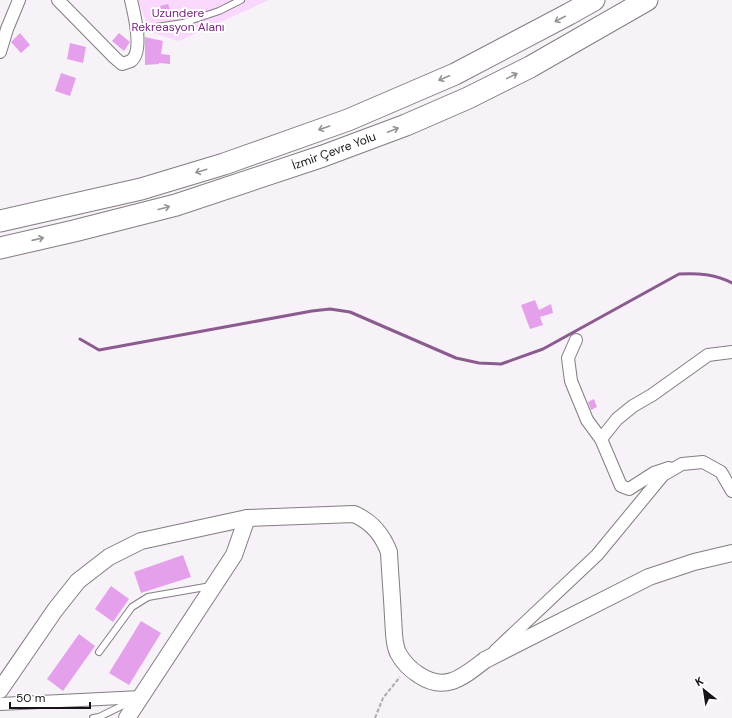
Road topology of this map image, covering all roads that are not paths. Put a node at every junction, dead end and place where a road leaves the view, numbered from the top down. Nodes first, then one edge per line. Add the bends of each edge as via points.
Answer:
1 (19, 0) edge
2 (58, 0) edge
3 (131, 0) edge
4 (241, 0) edge
5 (594, 0) edge
6 (647, 0) edge
7 (137, 30) junction
8 (0, 52) edge
9 (0, 221) edge
10 (0, 248) edge
11 (576, 340) dead end
12 (732, 352) edge
13 (601, 439) junction
14 (682, 464) junction
15 (732, 491) edge
16 (247, 518) junction
17 (732, 554) edge
18 (213, 586) junction
19 (99, 652) dead end
20 (485, 660) junction
21 (0, 690) edge
22 (141, 697) junction
23 (0, 704) edge
24 (93, 718) edge
25 (128, 718) edge

1 - 8 street
2 - 7 street via 122,64 131,61 136,54
3 - 7 street
4 - 7 lane via 183,23
5 -> 9 highway, İzmir Çevre Yolu via 455,74 348,120 224,164 141,189
10 -> 6 highway, İzmir Çevre Yolu via 176,205 323,156 406,125 530,67
11 - 13 street via 568,358 571,381 587,420
12 - 13 street via 708,355 652,396 633,406 617,419
13 - 14 street via 621,486 629,489 654,472
14 - 15 street via 703,462 721,472
14 - 20 street via 663,475 597,555
16 - 18 street via 234,555
16 - 20 street via 354,514 363,518 373,525 389,552 395,644 408,666 426,679 442,684 463,677
16 - 21 street via 141,541 109,557 78,581
17 - 20 street via 694,562 649,577
18 - 19 lane via 148,597 132,607
18 - 22 street
22 - 23 street
22 - 24 lane
22 - 25 street

